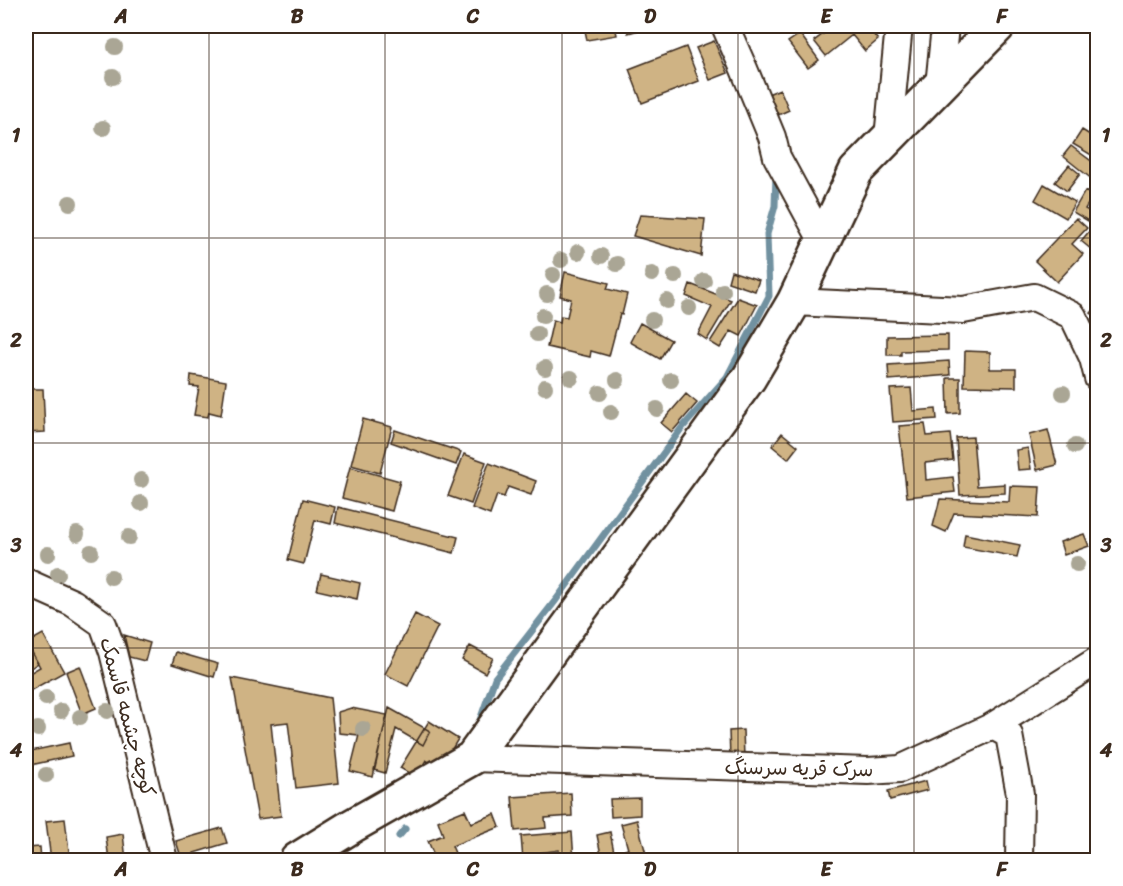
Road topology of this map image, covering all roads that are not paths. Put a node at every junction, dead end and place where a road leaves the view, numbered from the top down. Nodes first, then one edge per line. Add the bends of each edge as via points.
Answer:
1 (724, 26) edge
2 (899, 26) edge
3 (945, 26) edge
4 (998, 26) edge
5 (939, 86) junction
6 (888, 138) junction
7 (822, 240) junction
8 (794, 303) junction
9 (1098, 378) edge
10 (26, 582) edge
11 (1098, 660) edge
12 (993, 726) junction
13 (472, 758) junction
14 (164, 861) edge
15 (297, 861) edge
16 (1019, 861) edge

1 - 7 street via 777,157
2 - 6 street
3 - 5 street
4 - 5 highway
5 - 6 highway
6 - 7 highway via 856,171
7 - 8 highway
8 - 9 street via 963,310 1034,297 1073,316
8 - 13 highway via 749,378
10 - 14 street, کوچه چشمه قاسمک via 72,603 103,624
11 - 12 street, سرک قریه سرسنگ
12 - 13 street, سرک قریه سرسنگ via 900,769
12 - 16 street via 1009,735 1020,794
13 - 15 highway

